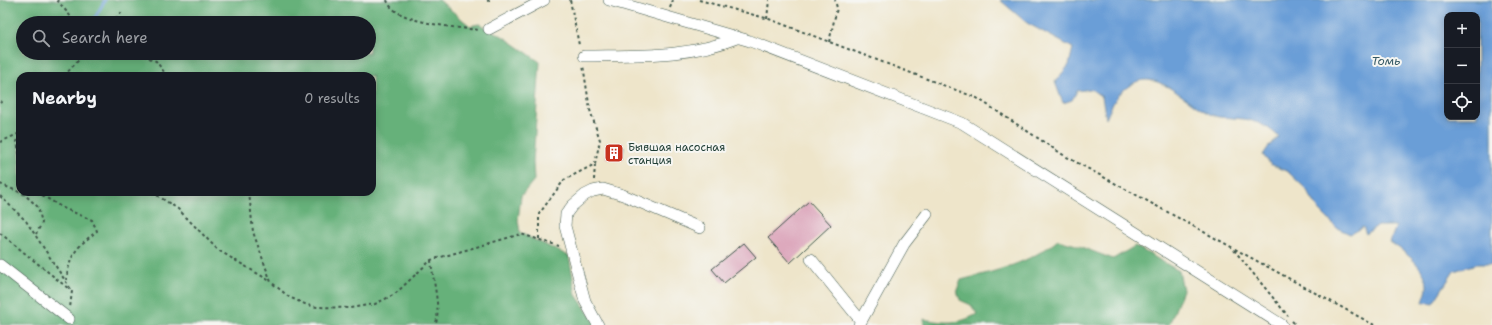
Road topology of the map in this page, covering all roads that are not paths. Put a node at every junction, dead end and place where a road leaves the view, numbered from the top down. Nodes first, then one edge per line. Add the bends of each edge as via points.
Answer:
1 (544, 0) edge
2 (609, 0) edge
3 (489, 29) road end
4 (737, 38) junction
5 (583, 58) road end
6 (926, 214) dead end
7 (700, 228) dead end
8 (811, 259) dead end
9 (0, 265) edge
10 (69, 318) road end
11 (860, 323) edge
12 (598, 325) edge
13 (1282, 325) edge

1 - 3 street
2 - 4 street
4 - 5 street via 671,55
4 - 13 street via 813,64 962,123
6 - 11 street via 904,244
7 - 12 street via 603,189 593,191 572,206 566,214 565,226 586,301
8 - 11 street
9 - 10 street

